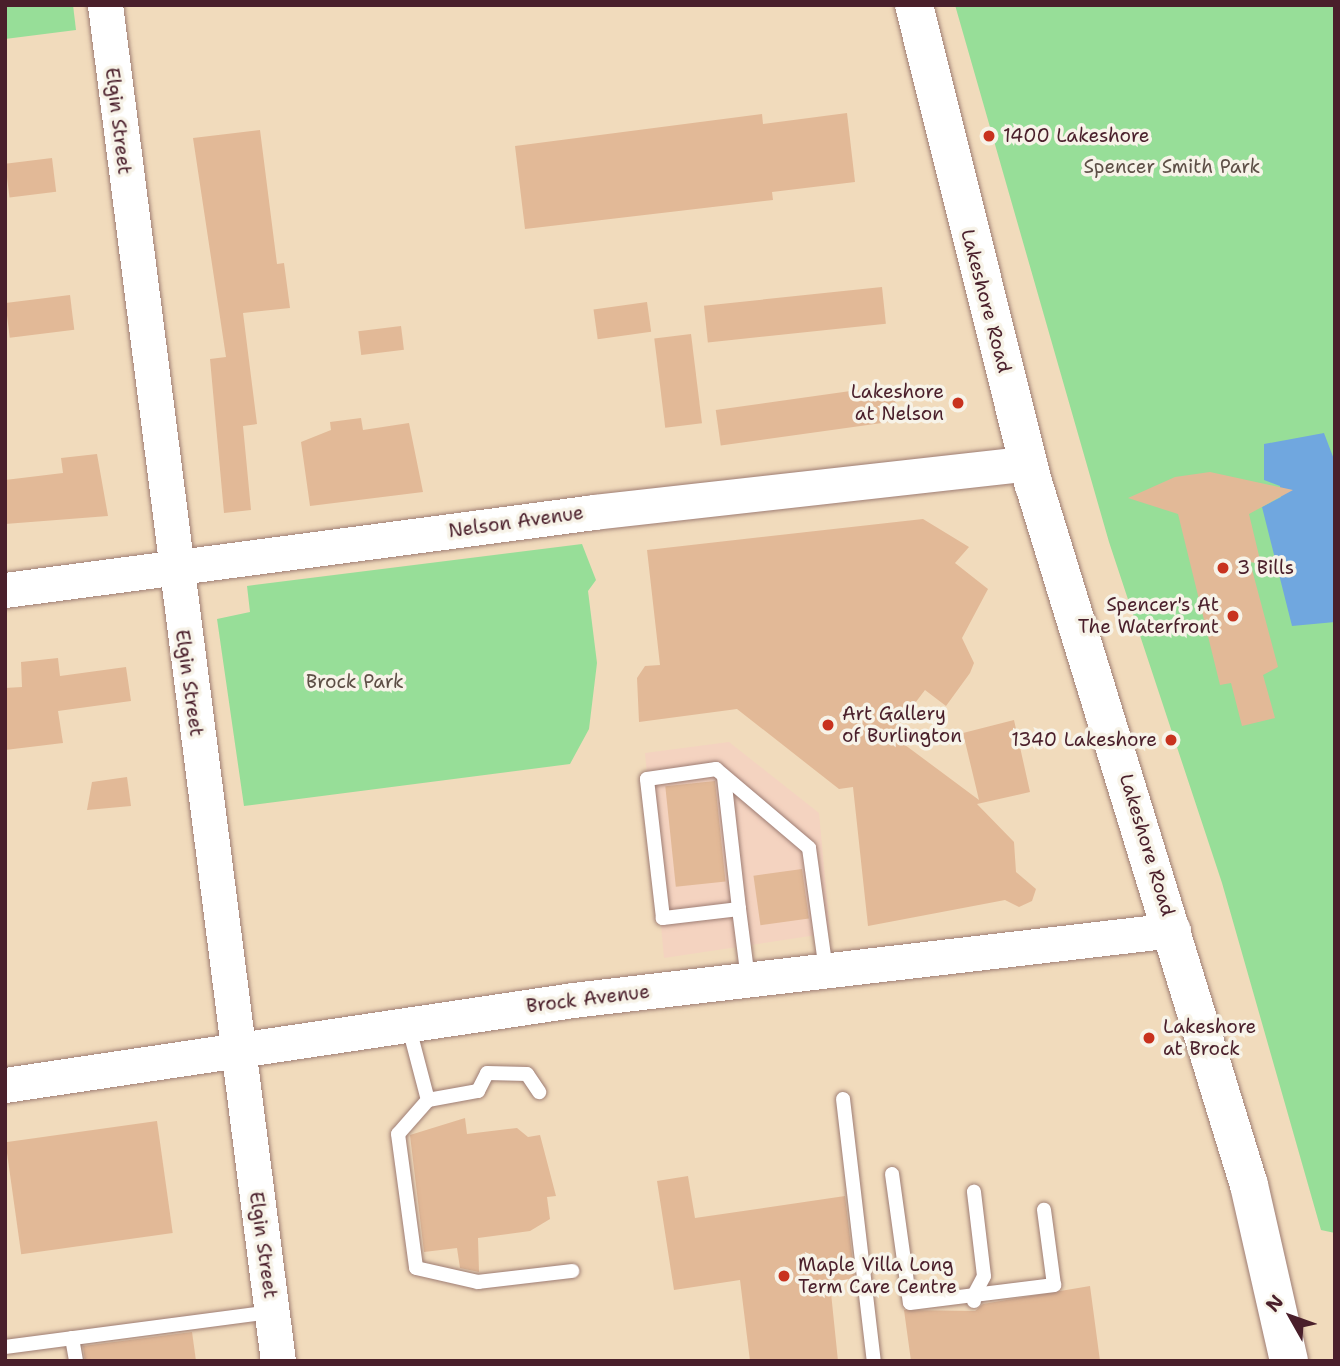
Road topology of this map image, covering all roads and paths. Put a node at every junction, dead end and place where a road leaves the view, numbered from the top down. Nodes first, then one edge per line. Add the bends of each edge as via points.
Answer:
1 (105, 5) edge
2 (914, 5) edge
3 (1028, 463) junction
4 (172, 570) junction
5 (5, 590) edge
6 (724, 777) junction
7 (739, 909) junction
8 (1173, 930) junction
9 (826, 970) junction
10 (748, 979) junction
11 (408, 1023) junction
12 (236, 1053) junction
13 (5, 1085) edge
14 (539, 1092) dead end
15 (843, 1099) dead end
16 (428, 1100) junction
17 (892, 1174) dead end
18 (974, 1192) dead end
19 (1044, 1210) dead end
20 (572, 1271) dead end
21 (974, 1298) junction
22 (272, 1312) junction
23 (72, 1338) junction
24 (5, 1347) edge
25 (76, 1361) edge
26 (278, 1361) edge
27 (874, 1361) edge
28 (1289, 1361) edge

1 - 4 street, Elgin Street
2 - 3 main road, Lakeshore Road
3 - 4 street, Nelson Avenue via 594,512
3 - 8 main road, Lakeshore Road
4 - 5 street, Nelson Avenue
4 - 12 street, Elgin Street
6 - 7 lane
6 - 7 lane via 716,769 647,779 663,918
6 - 9 lane via 809,848
7 - 10 lane
8 - 9 street, Brock Avenue
8 - 28 main road, Lakeshore Road via 1249,1185
9 - 10 street, Brock Avenue
10 - 11 street, Brock Avenue
11 - 12 street, Brock Avenue
11 - 16 lane
12 - 13 street, Brock Avenue
12 - 22 street, Elgin Street
14 - 16 lane via 527,1074 487,1073 478,1091
15 - 27 lane
16 - 20 lane via 398,1134 416,1268 478,1282
17 - 21 lane via 910,1303
18 - 21 lane via 984,1276
19 - 21 lane via 1054,1285
22 - 23 lane
22 - 26 street, Elgin Street
23 - 24 lane
23 - 25 lane

